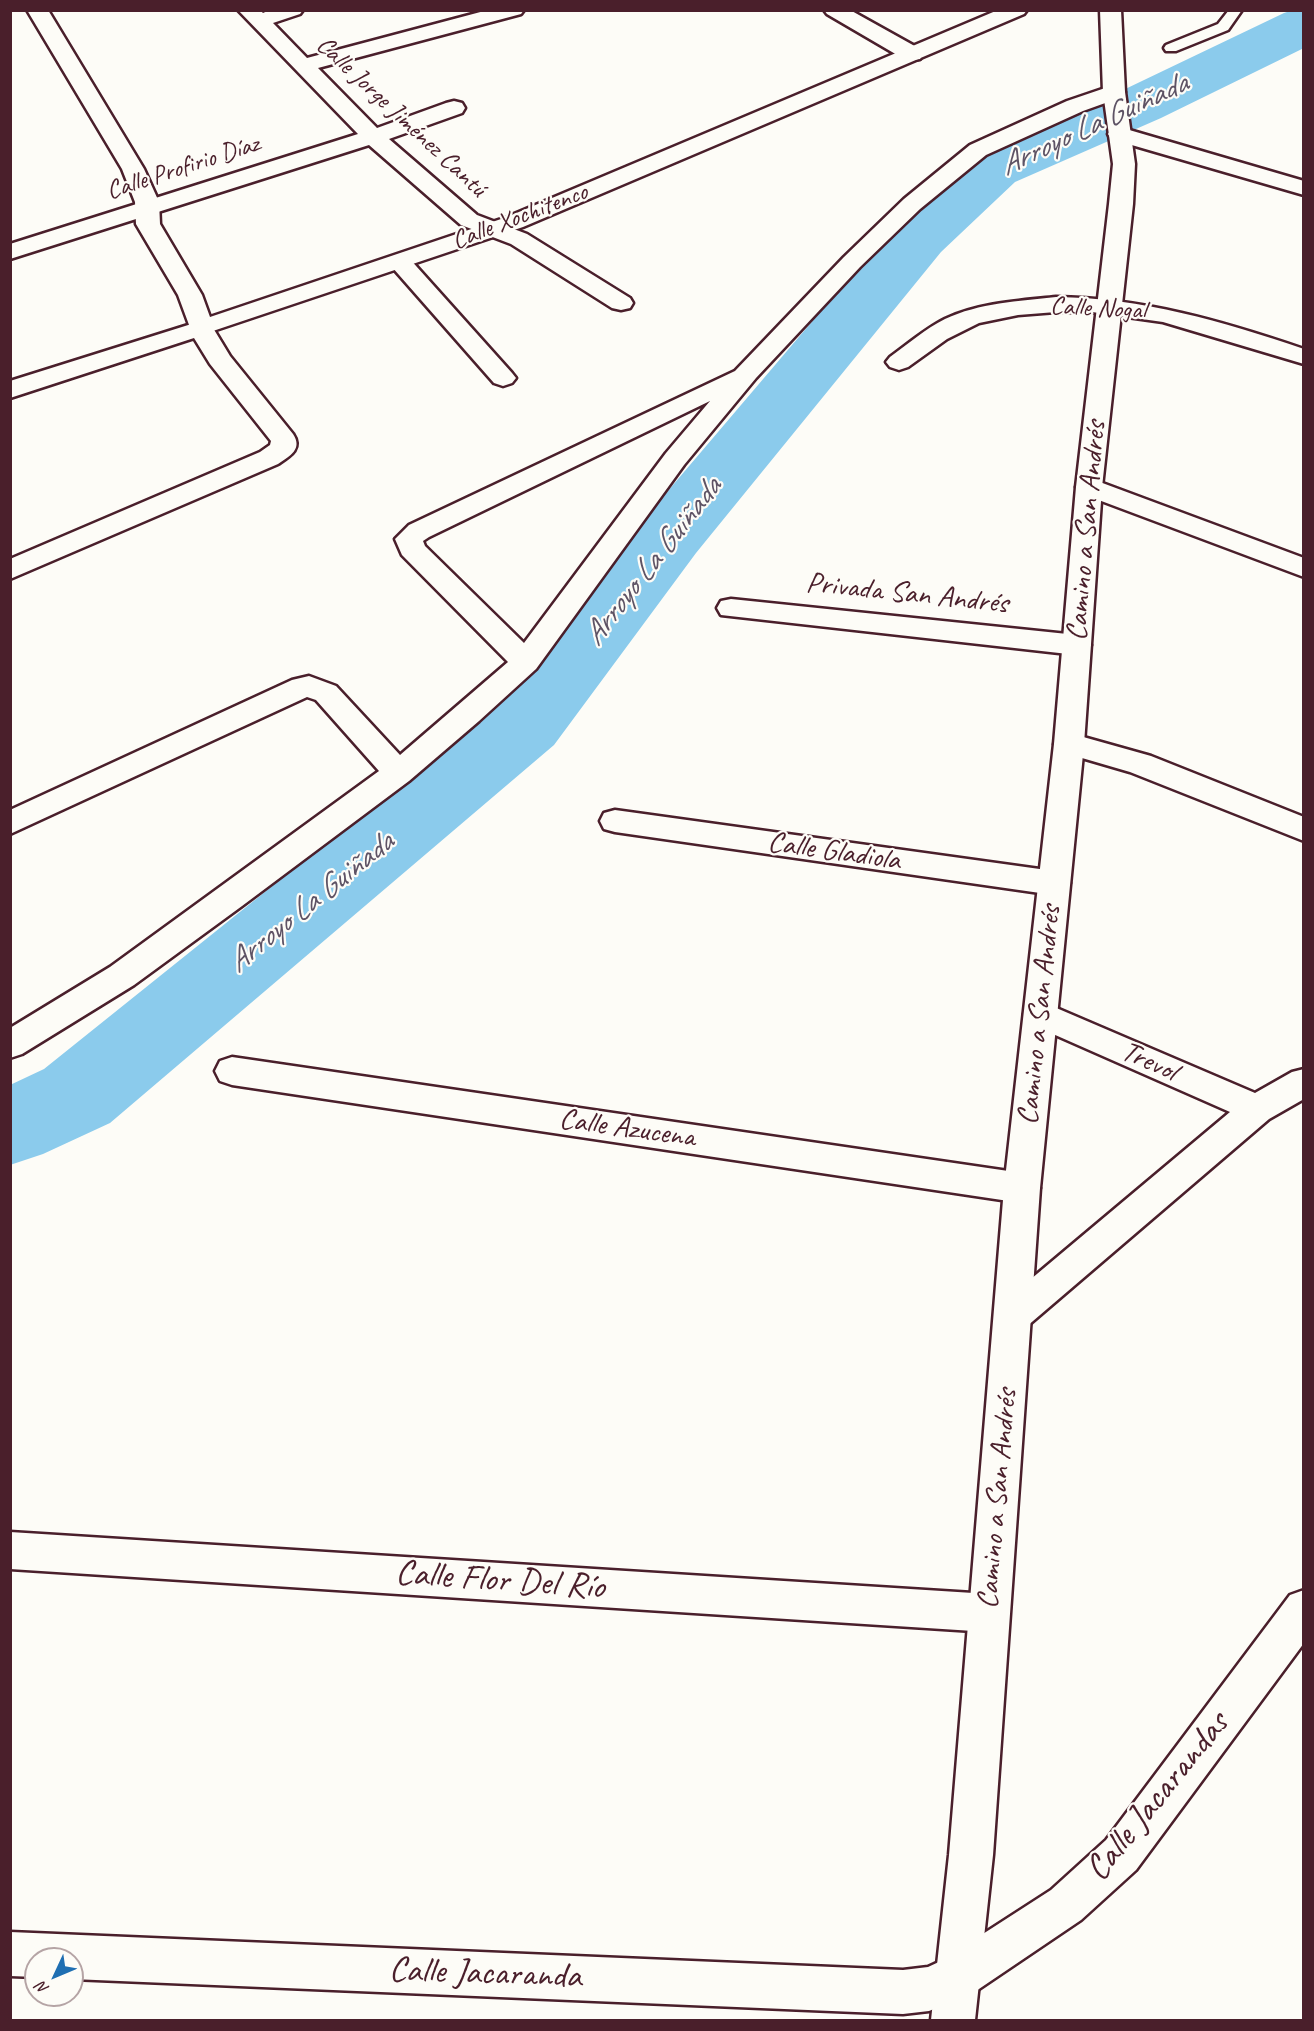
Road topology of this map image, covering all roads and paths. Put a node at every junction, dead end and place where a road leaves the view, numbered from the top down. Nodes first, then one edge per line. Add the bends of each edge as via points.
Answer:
1 (37, 10) edge
2 (292, 10) edge
3 (514, 10) edge
4 (834, 10) edge
5 (1017, 10) edge
6 (1110, 10) edge
7 (1236, 10) edge
8 (253, 16) edge
9 (1171, 48) dead end
10 (912, 54) junction
11 (302, 66) junction
12 (454, 108) dead end
13 (1117, 114) junction
14 (373, 137) junction
15 (1304, 188) edge
16 (147, 210) junction
17 (492, 230) junction
18 (10, 252) edge
19 (400, 262) junction
20 (621, 303) dead end
21 (1108, 305) junction
22 (201, 328) junction
23 (1304, 357) edge
24 (899, 362) dead end
25 (747, 373) junction
26 (503, 378) dead end
27 (10, 390) edge
28 (1089, 487) junction
29 (1304, 568) edge
30 (10, 570) edge
31 (730, 608) dead end
32 (1077, 645) junction
33 (526, 663) junction
34 (1069, 744) junction
35 (398, 773) junction
36 (615, 821) dead end
37 (10, 823) edge
38 (1304, 830) edge
39 (1054, 883) junction
40 (1040, 1014) junction
41 (10, 1045) edge
42 (232, 1071) dead end
43 (1304, 1082) edge
44 (1257, 1110) junction
45 (1022, 1188) junction
46 (1013, 1316) junction
47 (10, 1550) edge
48 (1304, 1609) edge
49 (988, 1613) junction
50 (10, 1954) edge
51 (957, 1977) junction
52 (953, 2020) edge

1 - 16 street via 134,169
2 - 8 street
3 - 11 street
4 - 10 street
5 - 10 street, Calle Xochitenco
6 - 13 street, Camino a San Andrés
7 - 9 lane via 1223,27
8 - 11 street, Calle Jorge Jiménez Cantú
10 - 17 street, Calle Xochitenco
11 - 14 street, Calle Jorge Jiménez Cantú
12 - 14 street, Calle Profirio Díaz
13 - 15 street
13 - 21 street, Camino a San Andrés via 1123,174
13 - 25 street via 1075,106 966,158 852,262
14 - 16 street, Calle Profirio Díaz
14 - 17 street, Calle Jorge Jiménez Cantú via 469,220
16 - 18 street, Calle Profirio Díaz
16 - 22 street via 148,224 190,295
17 - 19 street, Calle Xochitenco
17 - 20 street, Calle Jorge Jiménez Cantú via 519,239
19 - 22 street, Calle Xochitenco
19 - 26 street
21 - 23 street, Calle Nogal via 1164,313
21 - 24 street, Calle Nogal via 1038,305 965,319
21 - 28 street, Camino a San Andrés
22 - 27 street, Calle Xochitenco
22 - 30 street via 219,359 284,440 283,449
25 - 33 street via 675,459
25 - 33 street via 409,539 412,549
28 - 29 street
28 - 32 street, Camino a San Andrés
31 - 32 street, Privada San Andrés
32 - 34 street, Camino a San Andrés
33 - 35 street
34 - 38 street via 1140,764
34 - 39 street, Camino a San Andrés
35 - 37 street via 326,693 309,686
35 - 41 street via 122,976
36 - 39 street, Calle Gladiola
39 - 40 street, Camino a San Andrés
40 - 44 street, Trevol
40 - 45 street, Camino a San Andrés
42 - 45 street, Calle Azucena
43 - 44 street
44 - 46 street
45 - 46 street, Camino a San Andrés
46 - 49 street, Camino a San Andrés
47 - 49 street, Calle Flor Del Río
48 - 51 street, Calle Jacarandas via 1121,1856 1066,1905
49 - 51 street, Camino a San Andrés via 971,1855
50 - 51 street, Calle Jacaranda via 903,1992 929,1989
51 - 52 street, Camino a San Andrés

